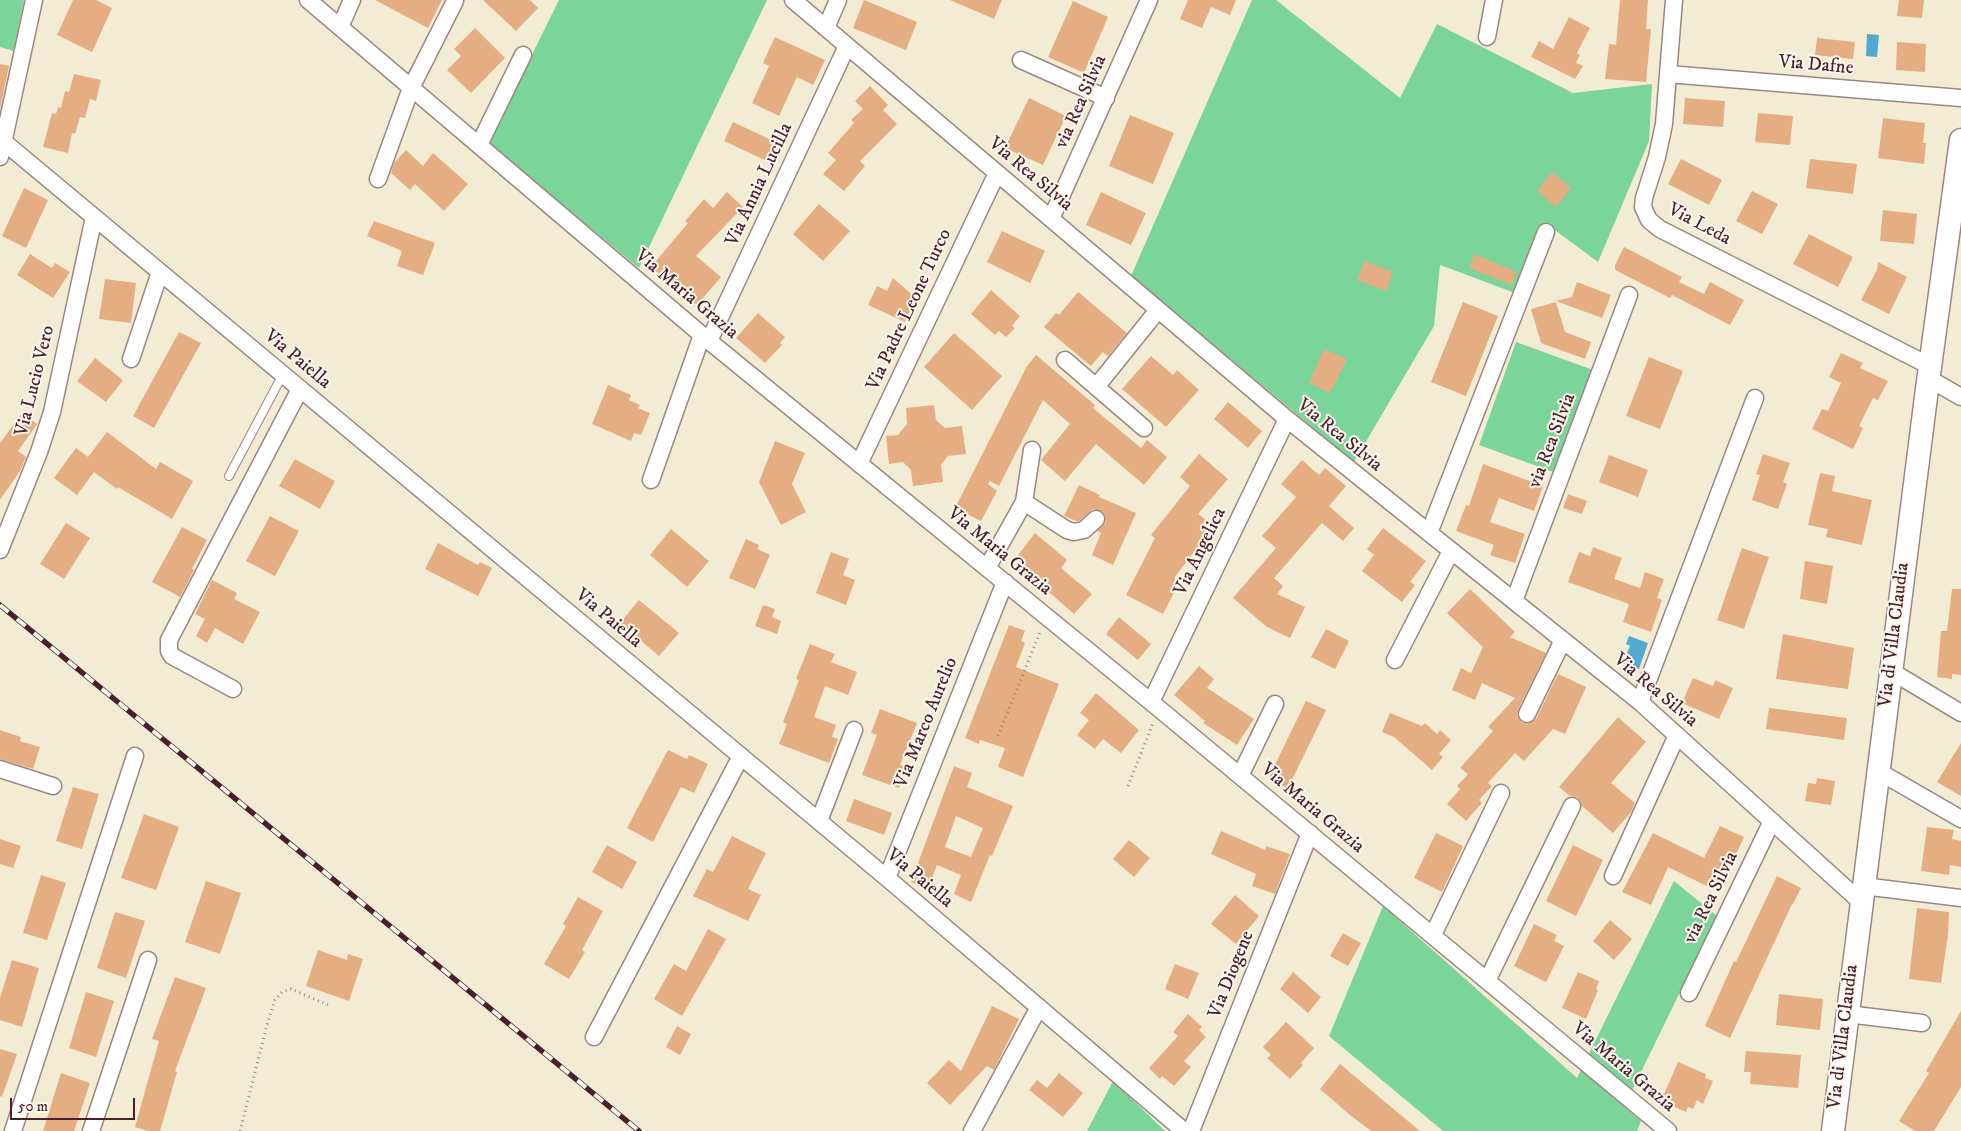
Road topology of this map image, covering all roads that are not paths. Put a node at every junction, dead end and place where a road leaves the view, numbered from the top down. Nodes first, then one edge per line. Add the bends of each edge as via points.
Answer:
1 (34, 0) edge
2 (308, 0) edge
3 (352, 0) edge
4 (792, 0) edge
5 (838, 0) edge
6 (1494, 0) edge
7 (1674, 0) edge
8 (455, 1) edge
9 (1146, 1) edge
10 (340, 27) junction
11 (826, 28) junction
12 (1487, 37) dead end
13 (847, 46) junction
14 (523, 55) dead end
15 (1021, 60) dead end
16 (1668, 74) junction
17 (411, 88) junction
18 (1106, 98) junction
19 (1961, 98) edge
20 (1961, 140) edge
21 (479, 145) junction
22 (2, 149) edge
23 (997, 174) junction
24 (378, 178) dead end
25 (94, 217) junction
26 (1052, 220) junction
27 (1546, 232) dead end
28 (160, 272) junction
29 (1629, 295) dead end
30 (1158, 310) junction
31 (706, 338) junction
32 (130, 359) dead end
33 (1065, 360) dead end
34 (1929, 372) junction
35 (283, 374) junction
36 (1096, 387) junction
37 (300, 389) junction
38 (1961, 397) edge
39 (1755, 398) dead end
40 (1286, 419) junction
41 (1144, 428) dead end
42 (1032, 450) dead end
43 (859, 464) junction
44 (229, 476) dead end
45 (651, 480) dead end
46 (1024, 502) junction
47 (1096, 519) dead end
48 (1429, 533) junction
49 (0, 550) edge
50 (1451, 550) junction
51 (988, 568) junction
52 (1005, 582) junction
53 (1514, 601) junction
54 (1563, 640) junction
55 (1395, 660) dead end
56 (1891, 671) junction
57 (233, 689) dead end
58 (1640, 702) junction
59 (1275, 704) dead end
60 (1155, 705) junction
61 (1961, 713) edge
62 (1527, 714) dead end
63 (854, 730) dead end
64 (1677, 735) junction
65 (135, 756) dead end
66 (741, 756) junction
67 (0, 769) edge
68 (1878, 771) junction
69 (1240, 776) junction
70 (54, 786) dead end
71 (1501, 793) dead end
72 (1572, 806) dead end
73 (1961, 819) edge
74 (819, 821) junction
75 (1772, 821) junction
76 (1310, 833) junction
77 (1613, 876) dead end
78 (887, 878) junction
79 (1862, 894) junction
80 (1961, 898) edge
81 (1433, 935) junction
82 (148, 960) dead end
83 (1488, 981) junction
84 (1689, 993) dead end
85 (1039, 1007) junction
86 (1847, 1014) junction
87 (1922, 1022) dead end
88 (594, 1037) dead end
89 (13, 1131) edge
90 (92, 1131) edge
91 (972, 1131) edge
92 (1184, 1131) edge
93 (1191, 1131) edge
94 (1668, 1131) edge
95 (1832, 1131) edge

1 - 22 street
2 - 10 street, Via Maria Grazia
3 - 10 street
4 - 11 street, Via Rea Silvia
5 - 11 street
6 - 12 street
7 - 16 street, Via Leda
8 - 17 street
9 - 18 street, via Rea Silvia
10 - 17 street, Via Maria Grazia
11 - 13 street, Via Rea Silvia
13 - 23 street, Via Rea Silvia
13 - 31 street, Via Annia Lucilla
14 - 21 street
15 - 18 street
16 - 19 street, Via Dafne
16 - 34 street, Via Leda via 1661,142 1644,198 1649,220 1660,229
17 - 21 street, Via Maria Grazia
17 - 24 street
18 - 26 street, via Rea Silvia
20 - 34 street, Via di Villa Claudia
21 - 31 street, Via Maria Grazia
22 - 25 street, Via Paiella
23 - 26 street, Via Rea Silvia
23 - 43 street, Via Padre Leone Turco
25 - 28 street, Via Paiella
25 - 49 street, Via Lucio Vero via 52,412
26 - 30 street, Via Rea Silvia
27 - 48 street
28 - 32 street
28 - 35 street, Via Paiella
29 - 53 street, via Rea Silvia
30 - 36 street
30 - 40 street, Via Rea Silvia
31 - 43 street, Via Maria Grazia
31 - 45 street, Via Annia Lucilla
33 - 36 street
34 - 38 street, Via Leda
34 - 56 street, Via di Villa Claudia
35 - 37 street, Via Paiella
35 - 44 lane
36 - 41 street
37 - 57 street via 169,640 172,656
37 - 66 street, Via Paiella
39 - 58 street, via Rea Silvia
40 - 48 street, Via Rea Silvia
40 - 60 street, Via Angelica
42 - 46 street
43 - 51 street, Via Maria Grazia
46 - 47 street via 1074,532 1084,530
46 - 51 street
48 - 50 street, Via Rea Silvia
50 - 53 street, Via Rea Silvia
50 - 55 street
51 - 52 street, Via Maria Grazia
52 - 60 street, Via Maria Grazia
52 - 78 street, Via Marco Aurelio
53 - 54 street, Via Rea Silvia
54 - 58 street, Via Rea Silvia
54 - 62 street
56 - 61 street
56 - 68 street, Via di Villa Claudia
58 - 64 street, Via Rea Silvia
59 - 69 street
60 - 69 street, Via Maria Grazia
63 - 74 street
64 - 75 street, Via Rea Silvia
64 - 77 street, via Rea Silvia
65 - 89 street
66 - 74 street, Via Paiella
66 - 88 street
67 - 70 street
68 - 73 street
68 - 79 street, Via di Villa Claudia
69 - 76 street, Via Maria Grazia
71 - 81 street
72 - 83 street
74 - 78 street, Via Paiella
75 - 79 street, Via Rea Silvia
75 - 84 street, via Rea Silvia
76 - 81 street, Via Maria Grazia
76 - 93 street, Via Diogene
78 - 85 street, Via Paiella
79 - 80 street
79 - 86 street, Via di Villa Claudia
81 - 83 street, Via Maria Grazia
82 - 90 street
83 - 94 street, Via Maria Grazia
85 - 91 street
85 - 92 street, Via Paiella
86 - 87 street
86 - 95 street, Via di Villa Claudia

